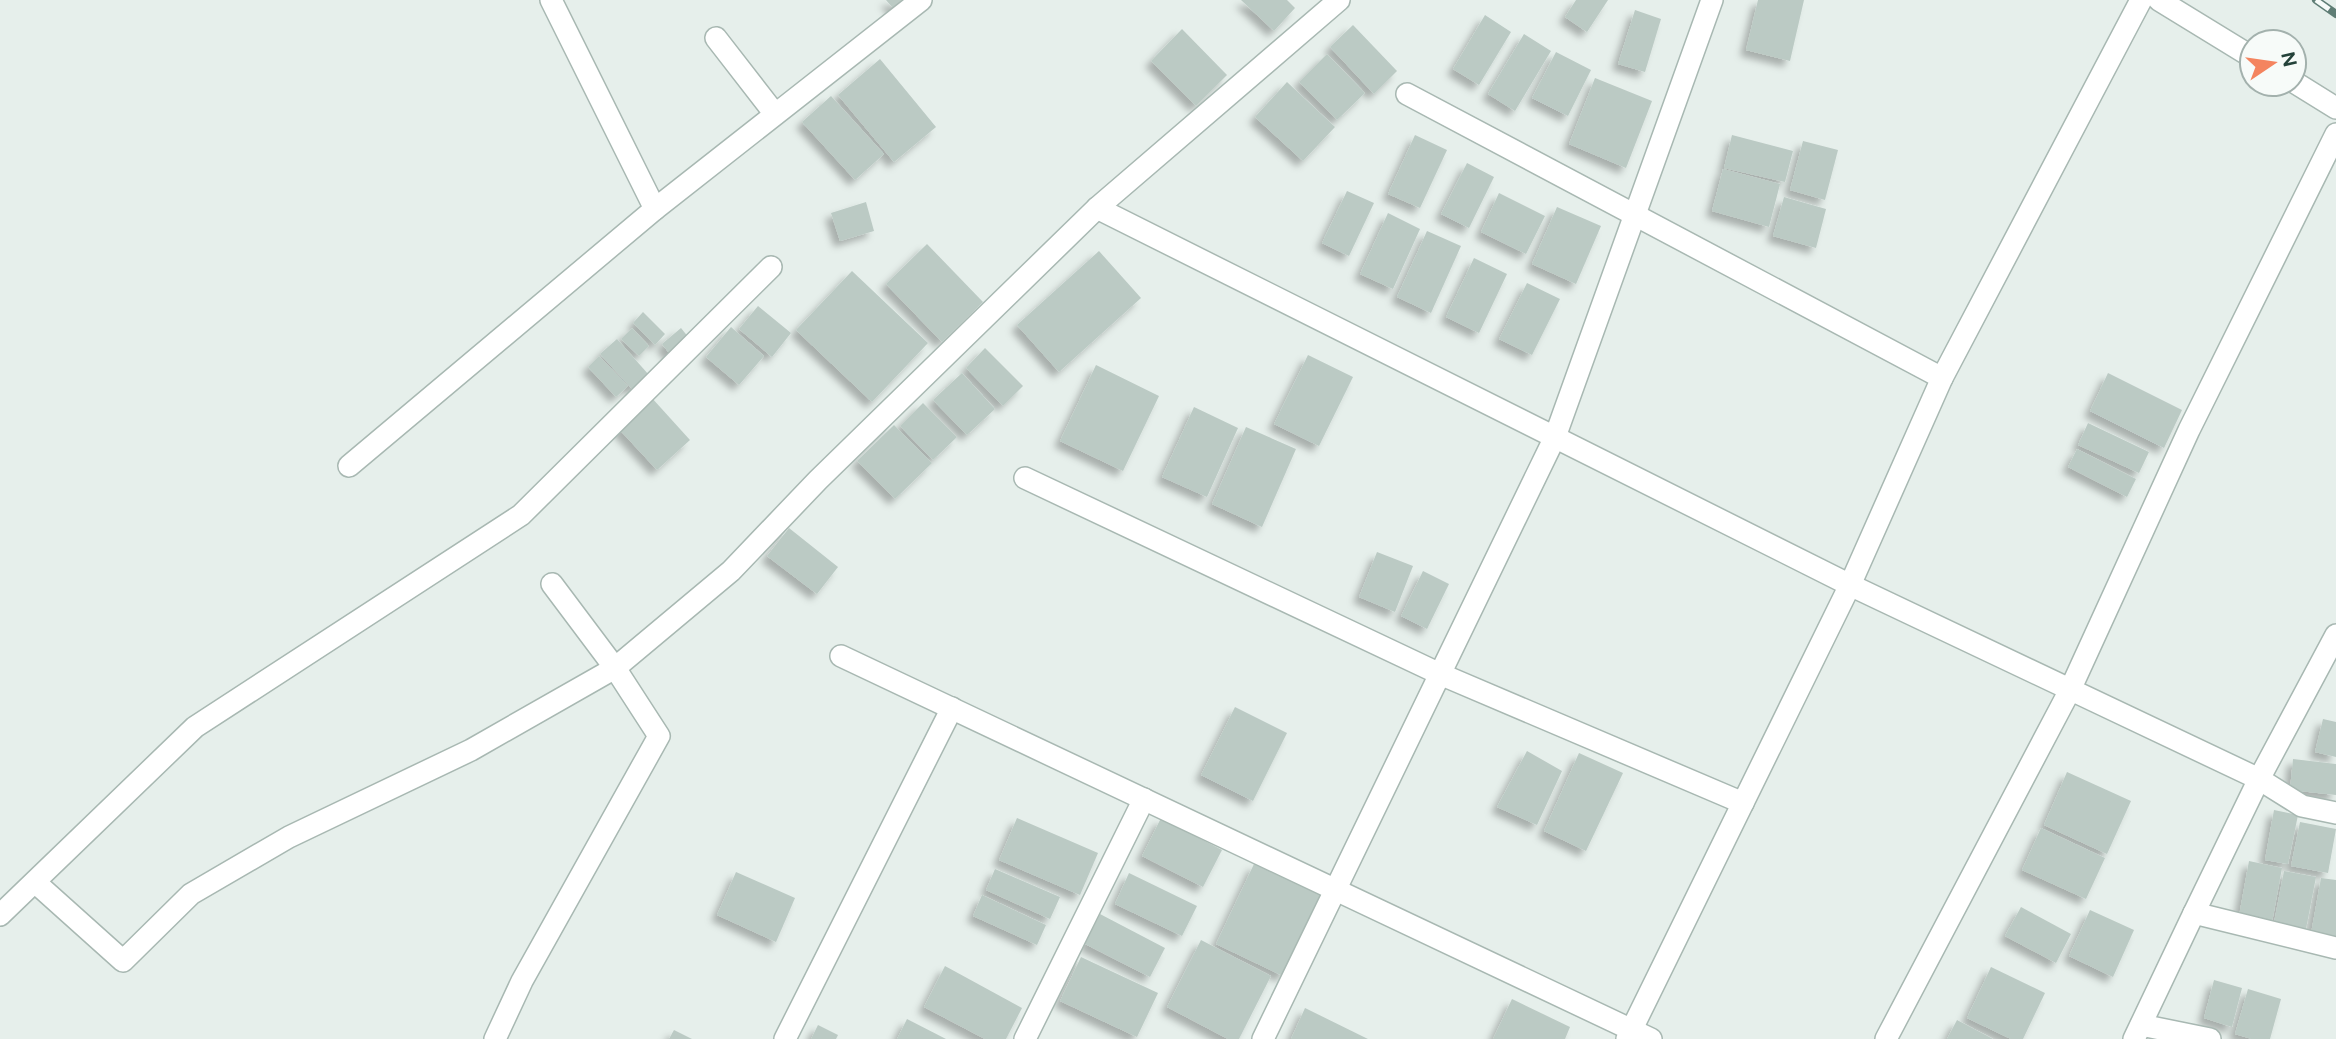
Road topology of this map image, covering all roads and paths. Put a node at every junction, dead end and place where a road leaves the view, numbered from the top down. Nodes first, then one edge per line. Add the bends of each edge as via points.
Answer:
1 (551, 0) edge
2 (921, 0) edge
3 (1339, 0) edge
4 (1712, 0) edge
5 (2141, 0) edge
6 (2159, 0) edge
7 (716, 38) dead end
8 (2238, 48) edge
9 (2308, 91) edge
10 (1408, 94) dead end
11 (2336, 108) edge
12 (775, 114) junction
13 (2336, 134) edge
14 (1097, 208) junction
15 (655, 209) junction
16 (1634, 214) junction
17 (771, 267) dead end
18 (1941, 378) junction
19 (1555, 437) junction
20 (349, 466) dead end
21 (1025, 478) dead end
22 (552, 584) dead end
23 (1850, 585) junction
24 (2336, 635) edge
25 (841, 656) dead end
26 (615, 668) junction
27 (1440, 674) junction
28 (2070, 690) junction
29 (952, 708) junction
30 (2259, 779) junction
31 (1144, 799) junction
32 (1743, 803) junction
33 (2336, 813) edge
34 (36, 883) junction
35 (1336, 891) junction
36 (2194, 913) junction
37 (0, 915) edge
38 (2336, 948) edge
39 (2138, 1032) edge
40 (1629, 1035) edge
41 (495, 1039) edge
42 (785, 1039) edge
43 (1025, 1039) edge
44 (1263, 1039) edge
45 (1651, 1039) edge
46 (1886, 1039) edge
47 (2210, 1039) edge

1 - 15 street
2 - 12 street
3 - 14 street
4 - 16 street
5 - 18 street
6 - 8 street
7 - 12 street
9 - 11 street
10 - 16 street
12 - 15 street
13 - 28 street via 2189,430
14 - 19 street
14 - 26 street via 731,571
15 - 20 street
16 - 18 street
16 - 19 street
17 - 34 street via 521,515 195,727
18 - 23 street
19 - 23 street
19 - 27 street
21 - 27 street
22 - 26 street
23 - 28 street
23 - 32 street
24 - 30 street
25 - 29 street
26 - 34 street via 471,750 289,837 191,894 123,961
26 - 41 street via 659,736 522,981
27 - 32 street
27 - 35 street
28 - 30 street
28 - 46 street
29 - 31 street
29 - 42 street
30 - 33 street via 2302,806
30 - 36 street
31 - 35 street
31 - 43 street
32 - 40 street
34 - 37 street
35 - 40 street
35 - 44 street
36 - 38 street
36 - 39 street
39 - 47 street
40 - 45 street

